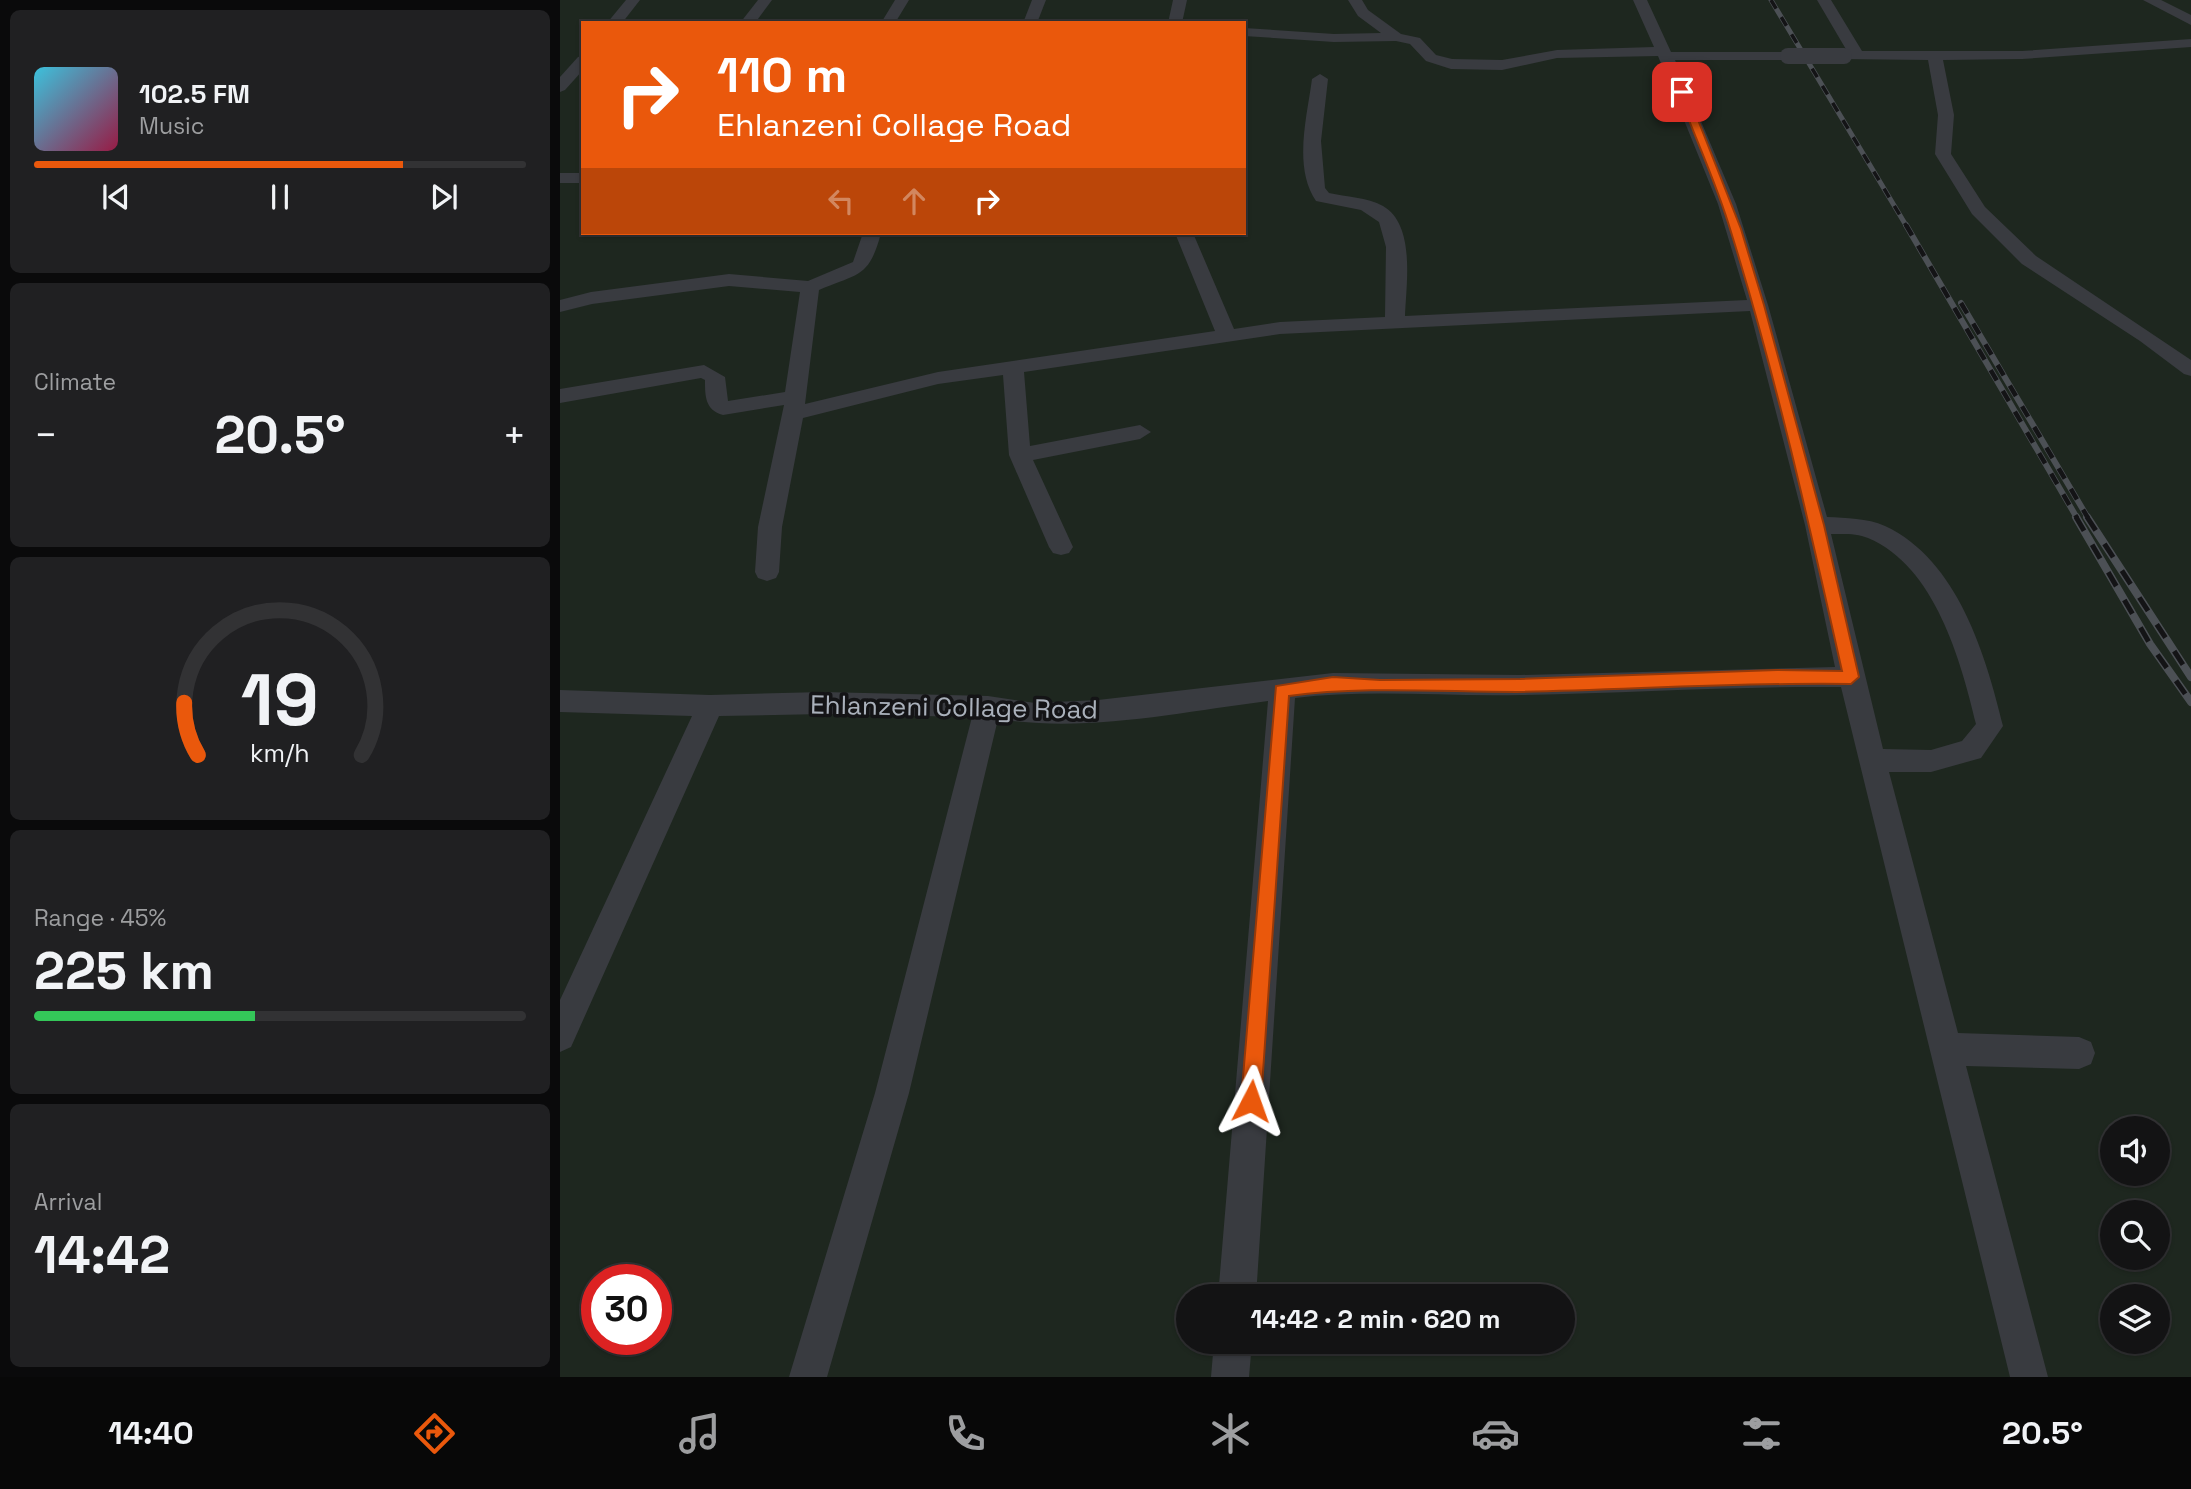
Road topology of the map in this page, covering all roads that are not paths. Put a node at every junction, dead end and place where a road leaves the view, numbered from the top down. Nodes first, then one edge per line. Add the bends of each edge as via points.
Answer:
1 (633, 0) edge
2 (765, 0) edge
3 (902, 0) edge
4 (1039, 0) edge
5 (1181, 0) edge
6 (1355, 0) edge
7 (1640, 0) edge
8 (1824, 0) edge
9 (2150, 0) edge
10 (616, 21) edge
11 (749, 21) edge
12 (889, 21) edge
13 (1031, 21) edge
14 (1176, 21) edge
15 (2191, 21) edge
16 (1246, 32) edge
17 (1396, 37) junction
18 (2191, 43) edge
19 (1665, 54) junction
20 (1851, 56) junction
21 (1935, 56) junction
22 (581, 62) edge
23 (1320, 79) dead end
24 (560, 88) edge
25 (560, 178) edge
26 (581, 178) edge
27 (871, 235) edge
28 (1185, 235) edge
29 (810, 287) junction
30 (1758, 305) junction
31 (560, 306) edge
32 (1395, 324) junction
33 (1226, 334) junction
34 (1013, 365) junction
35 (2191, 370) edge
36 (560, 396) edge
37 (794, 406) junction
38 (1140, 432) dead end
39 (1020, 454) junction
40 (1817, 525) junction
41 (1061, 547) dead end
42 (767, 572) dead end
43 (1851, 677) junction
44 (1282, 691) junction
45 (560, 701) edge
46 (710, 706) junction
47 (988, 707) junction
48 (1872, 760) junction
49 (560, 1036) edge
50 (1945, 1049) junction
51 (2079, 1053) dead end
52 (1238, 1284) edge
53 (1232, 1354) edge
54 (808, 1377) edge
55 (1230, 1377) edge
56 (2029, 1377) edge

1 - 10 street
2 - 11 street
3 - 12 street
4 - 13 street
5 - 14 street
6 - 17 street via 1363,13
7 - 19 street
8 - 20 street
9 - 15 street
16 - 17 street
17 - 19 street via 1415,41 1432,58 1451,64 1502,65 1557,54
18 - 21 street
19 - 20 street, bridge
19 - 30 street via 1736,229
20 - 21 street
21 - 35 street via 1946,115 1943,153 1978,210 2029,260
22 - 24 street
23 - 32 street via 1314,185 1321,197 1369,207 1387,219 1395,237
25 - 26 street
27 - 29 street via 860,266
28 - 33 street
29 - 31 street via 729,280
29 - 37 street
30 - 32 street
30 - 40 street
32 - 33 street
33 - 34 street
34 - 37 street
34 - 39 street
36 - 37 street via 704,371 715,377 716,401 723,408
37 - 42 street via 774,506
38 - 39 street
39 - 41 street
40 - 43 street
40 - 48 street via 1872,530 1903,549 1931,577 1955,614 1976,665 1990,726 1971,750 1931,761
43 - 44 street, Ehlanzeni Collage Road via 1508,685 1333,683
43 - 48 street
44 - 47 street, Ehlanzeni Collage Road via 1098,712 1035,714
44 - 52 street
45 - 46 street, Ehlanzeni Collage Road
46 - 47 street, Ehlanzeni Collage Road
46 - 49 street
47 - 54 street via 892,1093
48 - 50 street
50 - 51 street
50 - 56 street
53 - 55 street

